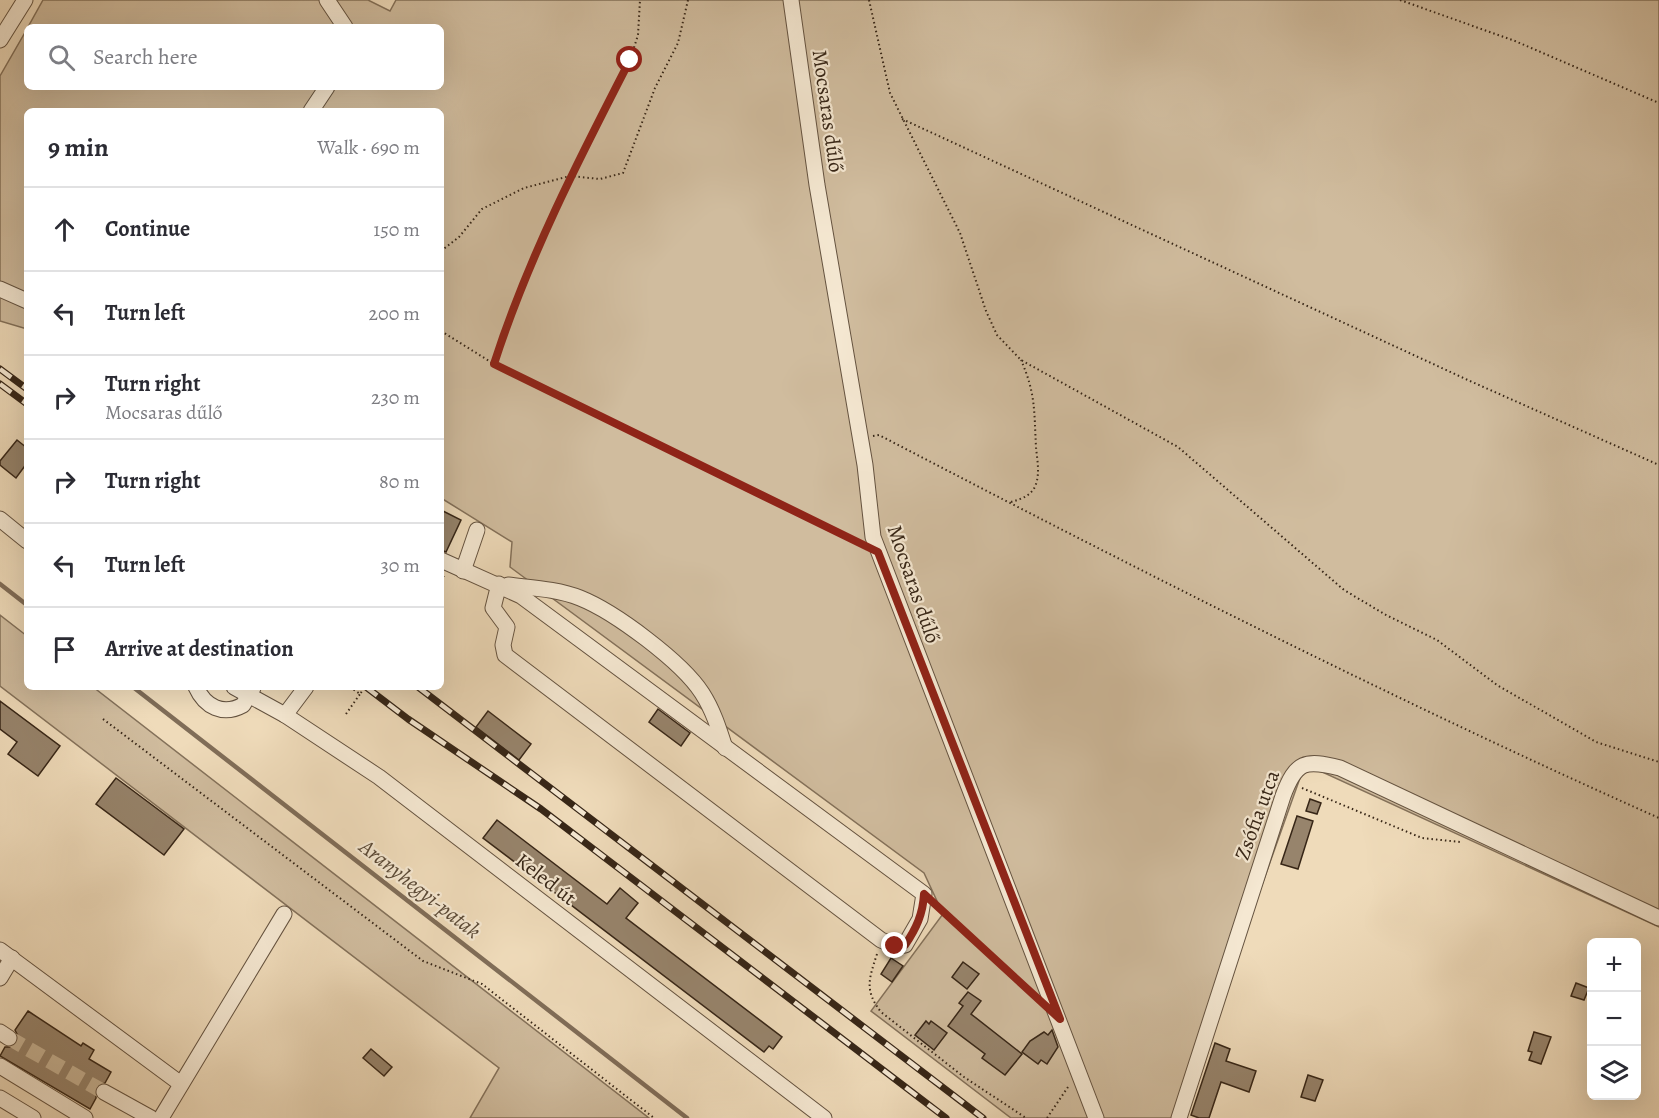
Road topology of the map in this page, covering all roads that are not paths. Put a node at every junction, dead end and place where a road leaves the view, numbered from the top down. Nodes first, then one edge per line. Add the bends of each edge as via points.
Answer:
1 (25, 0) edge
2 (327, 0) edge
3 (791, 0) edge
4 (343, 24) edge
5 (0, 40) edge
6 (325, 90) edge
7 (312, 108) edge
8 (0, 290) edge
9 (24, 300) edge
10 (0, 519) edge
11 (477, 530) dead end
12 (24, 539) edge
13 (444, 562) edge
14 (462, 571) junction
15 (499, 584) junction
16 (198, 690) edge
17 (304, 690) edge
18 (252, 691) edge
19 (285, 715) junction
20 (725, 748) junction
21 (284, 914) dead end
22 (1659, 918) edge
23 (6, 954) edge
24 (0, 978) edge
25 (0, 1066) edge
26 (181, 1084) junction
27 (104, 1092) tunnel mouth
28 (0, 1098) edge
29 (33, 1118) edge
30 (85, 1118) edge
31 (151, 1118) edge
32 (161, 1118) edge
33 (824, 1118) edge
34 (1096, 1118) edge
35 (1179, 1118) edge

1 - 5 street
2 - 4 street
3 - 34 street, Mocsaras dűlő via 873,537
6 - 7 street
8 - 9 street
10 - 12 street
11 - 14 street
13 - 14 street
14 - 15 street
15 - 20 street via 521,596
15 - 20 street via 542,588 580,598 633,631 689,676 710,706
15 - 20 street via 493,608 507,627 505,655 881,940 895,946 905,945 920,919 924,894
16 - 18 street via 206,703 222,710 238,707
17 - 19 street
18 - 19 street, Keled út
19 - 33 street, Keled út via 379,777
21 - 26 street
22 - 35 street, Zsófia utca via 1340,768 1318,762 1304,764 1294,770 1288,782
23 - 24 street
23 - 26 street
25 - 30 street
26 - 32 street
27 - 31 street
28 - 29 street

